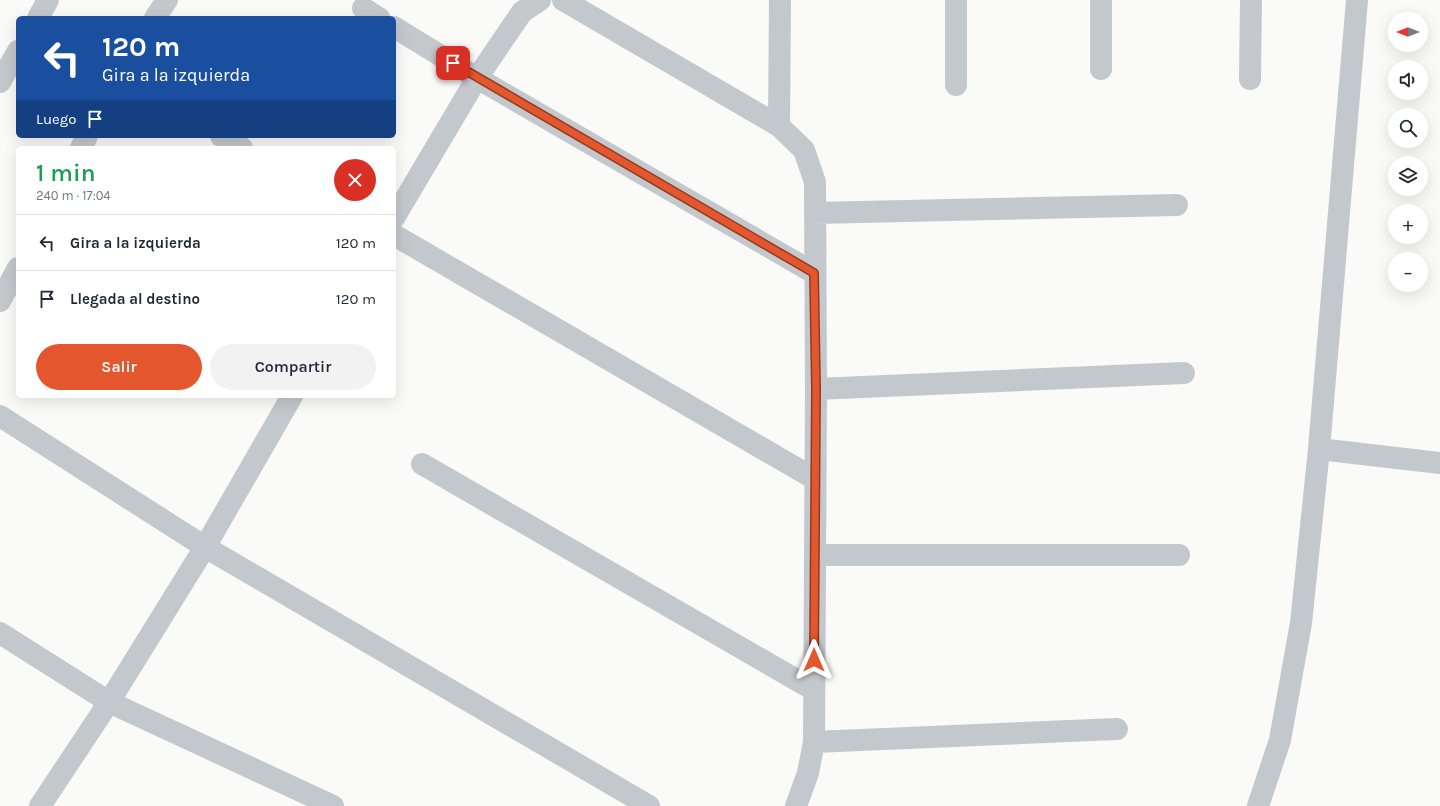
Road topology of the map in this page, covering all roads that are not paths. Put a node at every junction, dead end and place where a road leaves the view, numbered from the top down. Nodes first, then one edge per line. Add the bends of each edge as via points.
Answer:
1 (48, 0) edge
2 (540, 0) edge
3 (563, 0) edge
4 (780, 0) edge
5 (956, 0) edge
6 (1101, 0) edge
7 (1251, 0) edge
8 (1357, 0) edge
9 (39, 16) edge
10 (396, 28) edge
11 (16, 54) edge
12 (1101, 69) dead end
13 (477, 78) junction
14 (1250, 79) dead end
15 (0, 82) edge
16 (956, 85) dead end
17 (779, 126) junction
18 (224, 138) edge
19 (238, 146) edge
20 (1177, 205) dead end
21 (815, 213) junction
22 (396, 215) edge
23 (396, 236) edge
24 (16, 272) edge
25 (814, 273) junction
26 (0, 301) edge
27 (1184, 373) dead end
28 (816, 389) junction
29 (291, 398) edge
30 (0, 416) edge
31 (1319, 449) junction
32 (1440, 463) edge
33 (422, 464) dead end
34 (815, 479) junction
35 (205, 547) junction
36 (1179, 555) dead end
37 (815, 556) junction
38 (0, 633) edge
39 (814, 690) junction
40 (109, 702) junction
41 (1118, 729) dead end
42 (814, 742) junction
43 (40, 806) edge
44 (333, 806) edge
45 (649, 806) edge
46 (796, 806) edge
47 (1258, 806) edge

1 - 9 street
2 - 13 street via 522,12
3 - 17 street
4 - 17 street
5 - 16 street
6 - 12 street
7 - 14 street
8 - 31 street
10 - 13 street
11 - 15 street
13 - 22 street
13 - 25 street
17 - 21 street via 804,150 815,182
18 - 19 street
20 - 21 street
21 - 25 street
23 - 34 street
24 - 26 street
25 - 28 street
27 - 28 street
28 - 34 street
29 - 35 street
30 - 35 street
31 - 32 street
31 - 47 street via 1302,623 1280,740
33 - 39 street
34 - 37 street
35 - 40 street
35 - 45 street
36 - 37 street
37 - 39 street
38 - 40 street
39 - 42 street
40 - 43 street
40 - 44 street
41 - 42 street
42 - 46 street via 808,773

